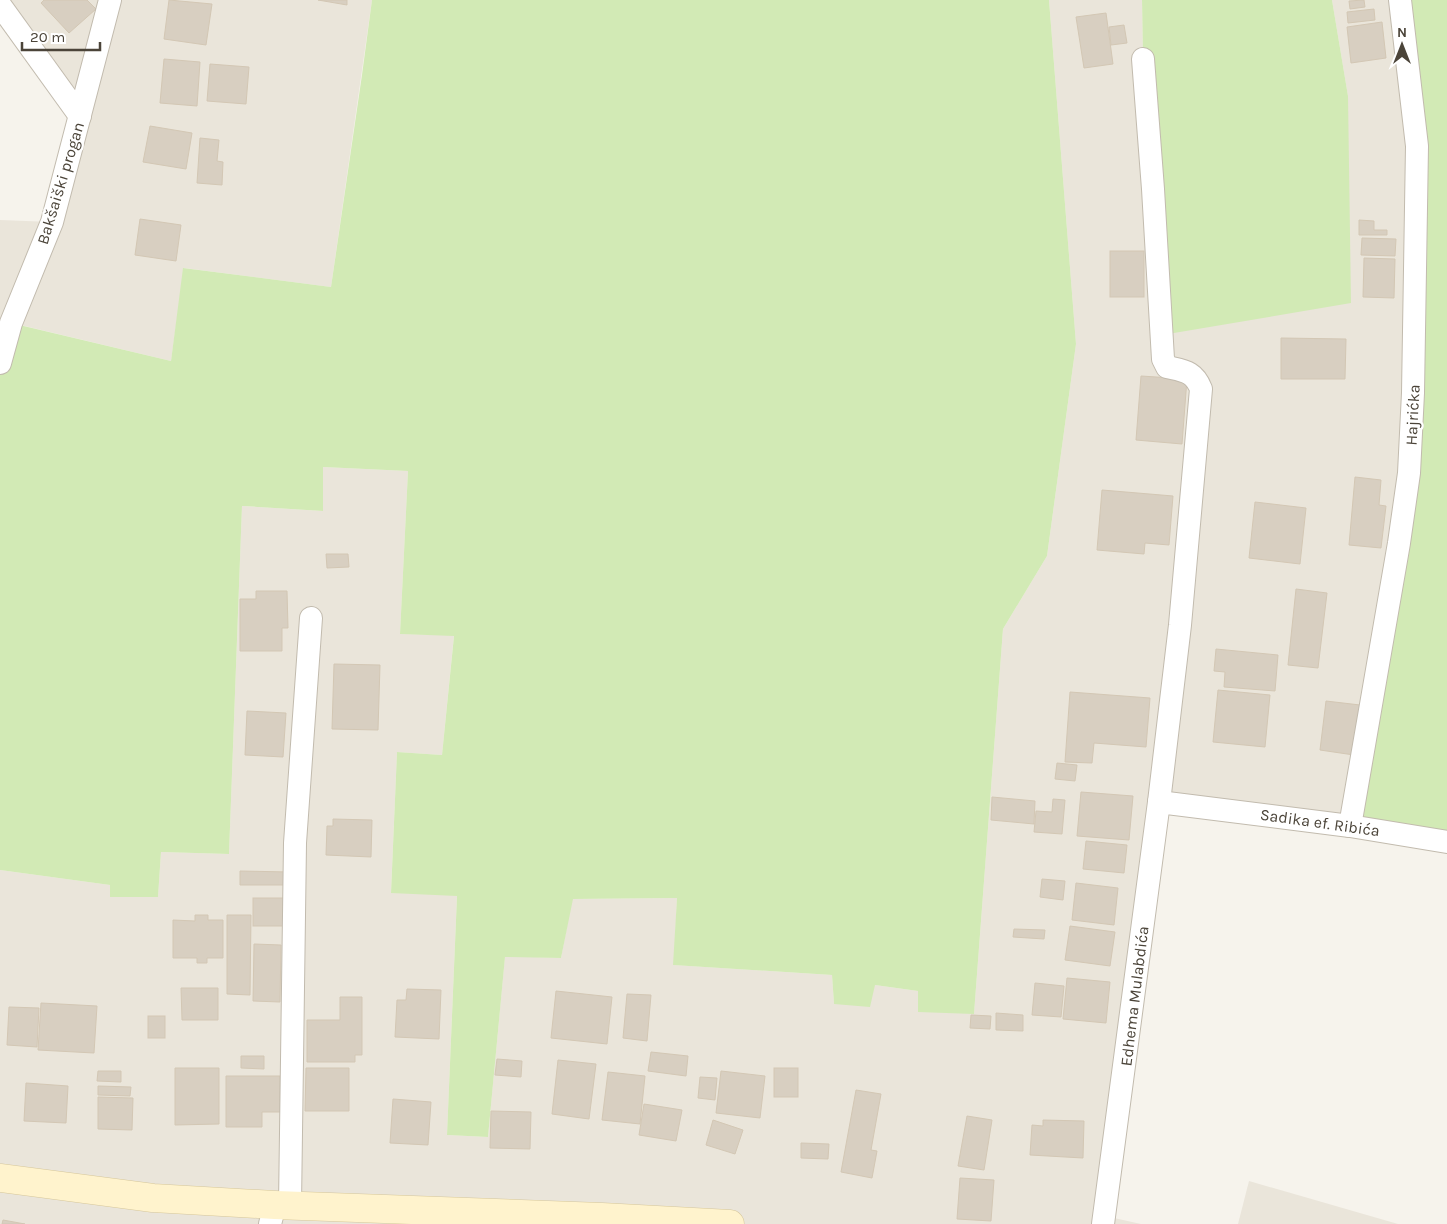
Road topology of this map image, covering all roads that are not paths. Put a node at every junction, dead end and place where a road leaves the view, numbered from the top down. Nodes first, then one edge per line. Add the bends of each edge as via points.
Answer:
1 (110, 0) edge
2 (1400, 0) edge
3 (0, 5) edge
4 (1143, 59) dead end
5 (80, 116) junction
6 (0, 363) edge
7 (311, 618) dead end
8 (1159, 802) junction
9 (1350, 826) junction
10 (1447, 842) edge
11 (0, 1178) edge
12 (278, 1211) edge
13 (730, 1224) edge
14 (1103, 1224) edge

1 - 5 street, Bakšaiški progan
2 - 9 street, Hajrićka via 1417,146 1409,473
3 - 5 street
4 - 8 street, Edhema Mulabdića via 1163,359 1167,367 1190,373 1201,389 1180,625
5 - 6 street, Bakšaiški progan via 52,222 12,323
7 - 12 street via 295,843
8 - 9 street, Sadika ef. Ribića
8 - 14 street, Edhema Mulabdića
9 - 10 street, Sadika ef. Ribića
11 - 12 street
12 - 13 street via 602,1217

